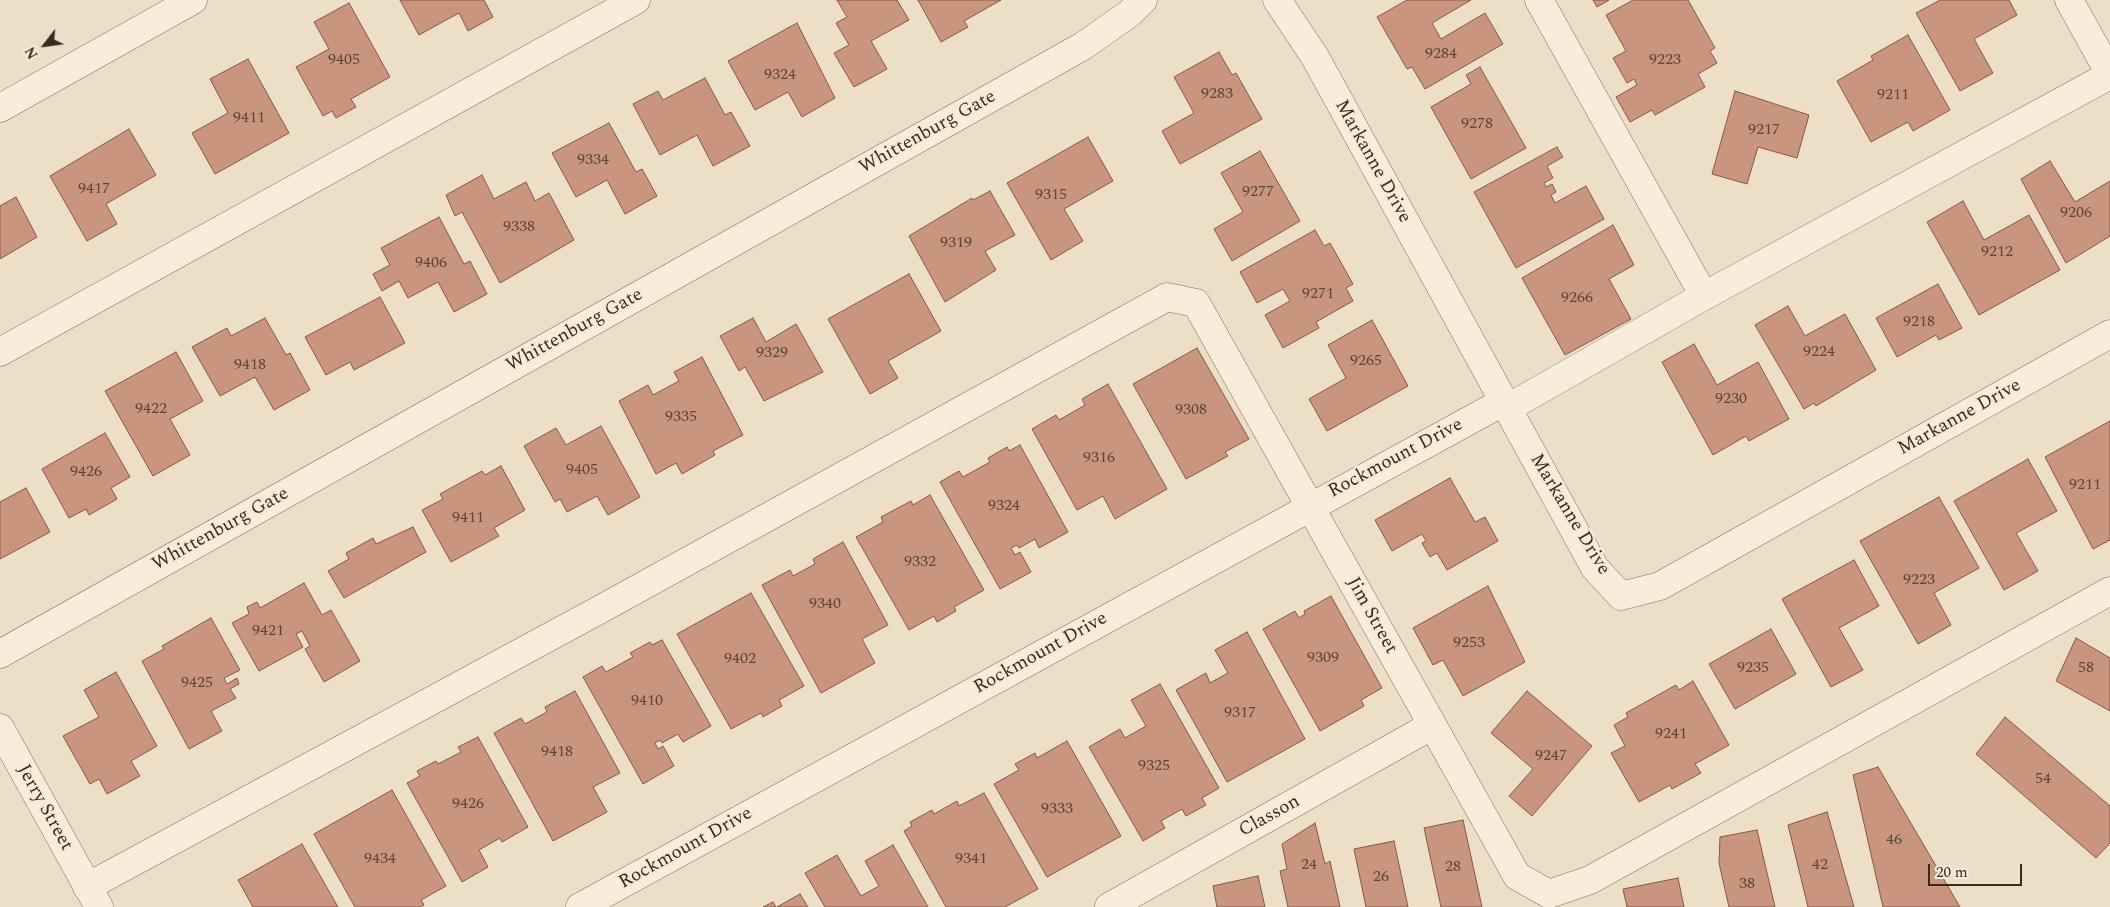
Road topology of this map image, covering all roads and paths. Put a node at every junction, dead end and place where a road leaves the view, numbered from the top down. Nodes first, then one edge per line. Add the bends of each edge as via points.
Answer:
1 (194, 0) edge
2 (636, 0) edge
3 (1143, 0) edge
4 (1278, 0) edge
5 (1539, 0) edge
6 (2070, 0) edge
7 (2110, 74) edge
8 (0, 108) edge
9 (1704, 296) junction
10 (2110, 334) edge
11 (0, 352) edge
12 (1504, 406) junction
13 (1311, 505) junction
14 (2110, 591) edge
15 (0, 654) edge
16 (1431, 726) junction
17 (0, 728) edge
18 (8, 762) edge
19 (93, 897) edge
20 (580, 907) edge
21 (1109, 907) edge

1 - 8 street
2 - 11 street
3 - 15 street, Whittenburg Gate via 1083,46
4 - 12 street, Markanne Drive via 1315,58
5 - 9 street
6 - 7 street
7 - 9 street, Rockmount Drive
9 - 12 street, Rockmount Drive
10 - 12 street, Markanne Drive via 1660,586 1621,596 1596,568
12 - 13 street, Rockmount Drive
13 - 16 street, Jim Street
13 - 19 street, Jim Street via 1196,302 1167,297 601,609
13 - 20 street, Rockmount Drive
14 - 16 street, Jim Street via 1590,880 1549,894 1517,876
16 - 21 street, Classon
17 - 18 street, Jerry Street
18 - 19 street, Jerry Street

